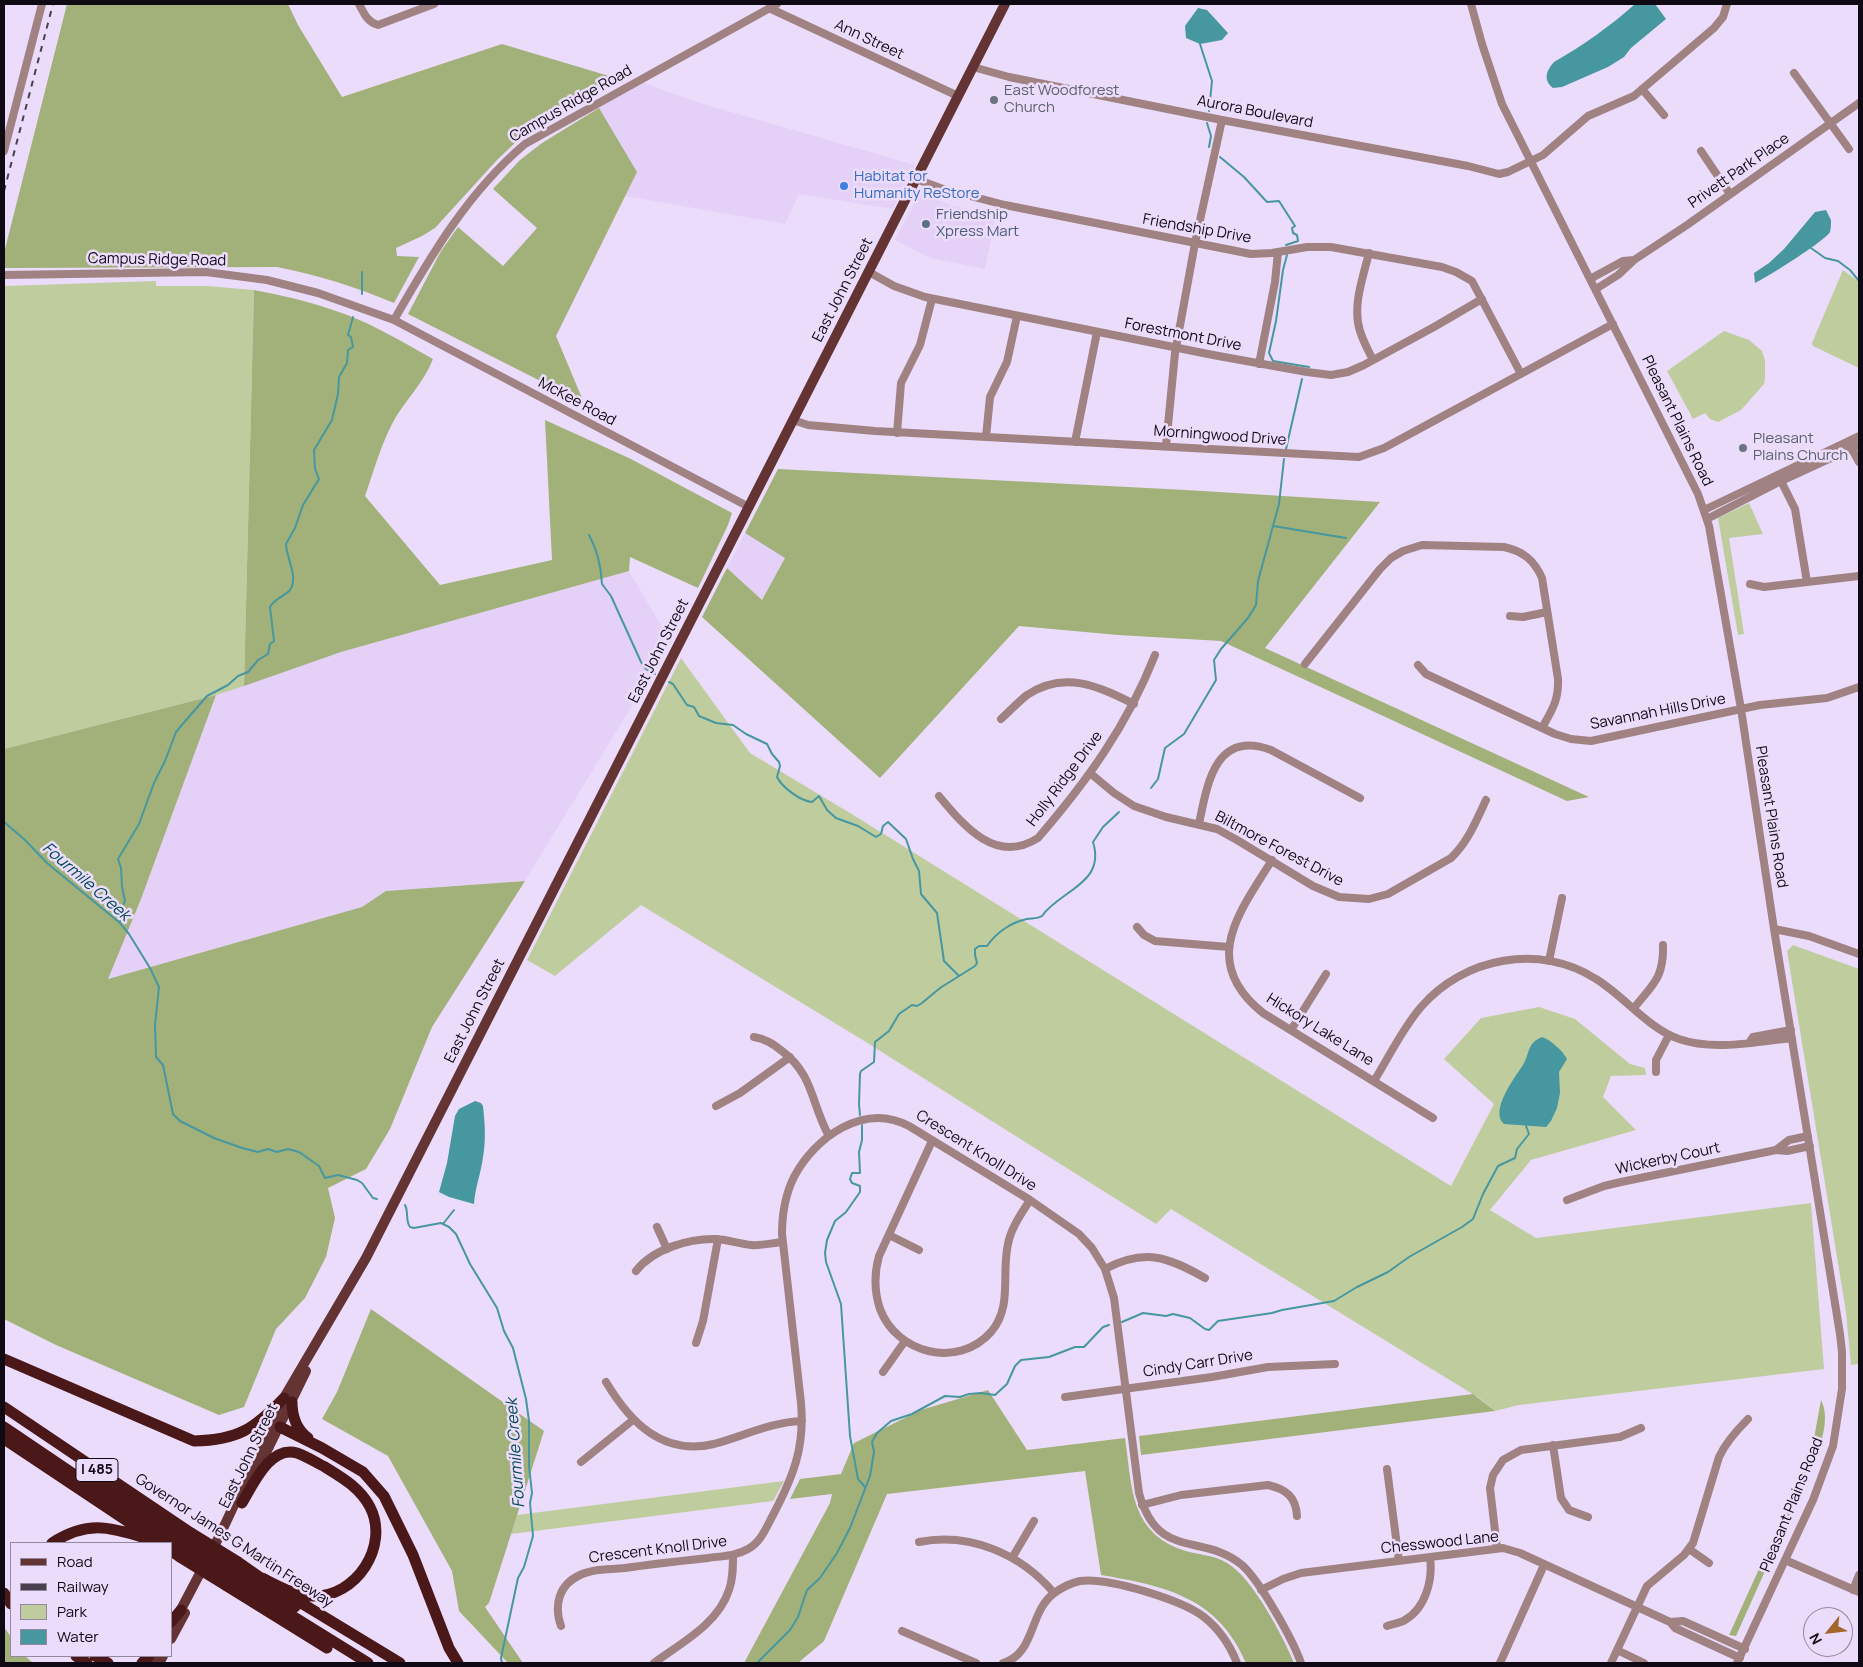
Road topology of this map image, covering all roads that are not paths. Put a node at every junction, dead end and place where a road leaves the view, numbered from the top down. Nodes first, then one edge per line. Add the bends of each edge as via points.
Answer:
1 (42, 4) edge
2 (359, 4) edge
3 (434, 4) edge
4 (777, 4) edge
5 (1005, 4) edge
6 (1471, 4) edge
7 (1727, 4) edge
8 (769, 8) junction
9 (973, 67) junction
10 (1794, 73) dead end
11 (1642, 89) junction
12 (958, 96) junction
13 (1859, 103) edge
14 (1664, 115) dead end
15 (1222, 120) junction
16 (1830, 124) junction
17 (1849, 149) dead end
18 (4, 151) edge
19 (1701, 151) dead end
20 (1530, 162) junction
21 (916, 179) junction
22 (1730, 194) junction
23 (1195, 243) junction
24 (1278, 252) junction
25 (1369, 253) junction
26 (1634, 260) junction
27 (869, 272) junction
28 (4, 275) edge
29 (1590, 278) junction
30 (1596, 289) junction
31 (932, 299) junction
32 (1482, 299) junction
33 (1017, 316) junction
34 (394, 320) junction
35 (1613, 324) junction
36 (1097, 332) junction
37 (1176, 347) junction
38 (1373, 360) junction
39 (1260, 364) junction
40 (1521, 374) junction
41 (793, 420) junction
42 (897, 432) junction
43 (1859, 436) edge
44 (986, 437) junction
45 (1075, 442) junction
46 (1166, 446) junction
47 (1856, 447) edge
48 (1859, 462) edge
49 (1781, 482) junction
50 (748, 507) junction
51 (1704, 510) junction
52 (1708, 519) junction
53 (1859, 576) edge
54 (1807, 582) junction
55 (1750, 584) dead end
56 (1547, 612) junction
57 (1510, 616) dead end
58 (1155, 655) dead end
59 (1305, 664) dead end
60 (1418, 665) dead end
61 (1859, 687) edge
62 (1134, 704) junction
63 (1741, 709) junction
64 (1001, 719) dead end
65 (1542, 728) junction
66 (1090, 773) junction
67 (939, 796) dead end
68 (1360, 798) dead end
69 (1486, 800) dead end
70 (1199, 824) junction
71 (1272, 860) junction
72 (1562, 898) dead end
73 (1137, 927) dead end
74 (1774, 929) junction
75 (1662, 945) dead end
76 (1229, 947) junction
77 (1859, 954) edge
78 (1549, 961) junction
79 (1326, 974) dead end
80 (1634, 1008) junction
81 (1291, 1030) junction
82 (1791, 1034) junction
83 (1669, 1035) junction
84 (754, 1037) dead end
85 (790, 1057) junction
86 (1656, 1072) dead end
87 (1374, 1081) junction
88 (716, 1106) dead end
89 (1433, 1118) dead end
90 (829, 1136) junction
91 (1808, 1136) junction
92 (932, 1141) junction
93 (1810, 1146) junction
94 (1776, 1150) junction
95 (1030, 1200) junction
96 (1566, 1200) dead end
97 (658, 1227) dead end
98 (889, 1235) junction
99 (718, 1239) junction
100 (782, 1242) junction
101 (667, 1249) junction
102 (919, 1250) dead end
103 (1105, 1268) junction
104 (636, 1271) dead end
105 (1205, 1278) dead end
106 (905, 1341) junction
107 (696, 1343) dead end
108 (4, 1359) edge
109 (1335, 1364) dead end
110 (883, 1372) dead end
111 (606, 1382) dead end
112 (1125, 1389) junction
113 (1065, 1397) dead end
114 (288, 1400) junction
115 (4, 1407) edge
116 (4, 1416) edge
117 (1748, 1418) dead end
118 (633, 1420) junction
119 (802, 1421) junction
120 (4, 1427) edge
121 (280, 1427) junction
122 (1641, 1428) dead end
123 (4, 1438) edge
124 (1553, 1446) junction
125 (322, 1448) junction
126 (581, 1462) dead end
127 (1387, 1469) dead end
128 (242, 1503) junction
129 (1142, 1505) junction
130 (1297, 1516) dead end
131 (1588, 1517) dead end
132 (1034, 1521) dead end
133 (54, 1542) edge
134 (155, 1542) edge
135 (157, 1542) edge
136 (919, 1542) dead end
137 (182, 1546) edge
138 (1497, 1548) junction
139 (1689, 1549) junction
140 (733, 1555) junction
141 (1430, 1557) junction
142 (1012, 1558) junction
143 (1786, 1560) junction
144 (1399, 1561) junction
145 (1709, 1563) dead end
146 (1544, 1565) junction
147 (233, 1574) junction
148 (1859, 1575) edge
149 (262, 1578) junction
150 (1262, 1590) junction
151 (1856, 1591) edge
152 (1054, 1593) junction
153 (1637, 1606) junction
154 (181, 1610) junction
155 (172, 1621) edge
156 (1670, 1622) junction
157 (172, 1625) edge
158 (560, 1626) dead end
159 (1387, 1626) dead end
160 (902, 1631) dead end
161 (172, 1637) edge
162 (1745, 1649) junction
163 (1617, 1650) junction
164 (97, 1657) edge
165 (1739, 1661) edge
166 (108, 1663) edge
167 (352, 1663) edge
168 (368, 1663) edge
169 (388, 1663) edge
170 (400, 1663) edge
171 (458, 1663) edge
172 (654, 1663) edge
173 (976, 1663) edge
174 (1003, 1663) edge
175 (1237, 1663) edge
176 (1301, 1663) edge
177 (1500, 1663) edge
178 (1611, 1663) edge
179 (1644, 1663) edge

1 - 18 street
2 - 3 street via 370,21 378,25
4 - 8 street, Campus Ridge Road
5 - 9 main road, East John Street
6 - 20 street, Pleasant Plains Road via 1502,104
7 - 11 street, Aurora Boulevard via 1723,17 1714,28
8 - 12 street, Ann Street
8 - 34 street, Campus Ridge Road via 525,144 493,175 451,225
9 - 12 main road, East John Street
9 - 15 street, Aurora Boulevard
10 - 16 street
11 - 14 street
11 - 20 street, Aurora Boulevard via 1634,96 1588,116 1543,155
12 - 21 main road, East John Street
13 - 16 street, Privett Park Place
15 - 20 street, Aurora Boulevard via 1499,174
15 - 23 street
16 - 17 street
16 - 22 street, Privett Park Place
19 - 22 street
20 - 29 street, Pleasant Plains Road
21 - 23 street, Friendship Drive via 1005,205
21 - 27 main road, East John Street
22 - 26 street, Privett Park Place
23 - 24 street, Friendship Drive via 1251,254
23 - 37 street
24 - 25 street, Friendship Drive via 1331,247
24 - 39 street
25 - 32 street, Friendship Drive via 1456,272 1472,282
25 - 38 street via 1357,321
26 - 29 street, Privett Park Place via 1623,261
26 - 30 street, Privett Park Place
27 - 31 street, Forestmont Drive via 894,286
27 - 41 main road, East John Street
28 - 34 street, Campus Ridge Road via 206,272 237,275 318,292
29 - 30 street, Pleasant Plains Road
30 - 35 street, Pleasant Plains Road
31 - 33 street, Forestmont Drive
31 - 42 street via 920,345 901,383
32 - 38 street, Forestmont Drive
32 - 40 street, Friendship Drive
33 - 36 street, Forestmont Drive
33 - 44 street via 1007,362 990,397
34 - 50 street, McKee Road
35 - 40 street, Morningwood Drive
35 - 51 street, Pleasant Plains Road
36 - 37 street, Forestmont Drive
36 - 45 street
37 - 39 street, Forestmont Drive
37 - 46 street
38 - 39 street, Forestmont Drive via 1348,372 1331,375
40 - 46 street, Morningwood Drive via 1366,455 1342,457
41 - 42 street, Morningwood Drive via 808,425
41 - 50 main road, East John Street
42 - 44 street, Morningwood Drive
43 - 51 street
44 - 45 street, Morningwood Drive
45 - 46 street, Morningwood Drive
47 - 48 street
47 - 49 street
49 - 52 street
49 - 54 street via 1795,509
50 - 114 main road, East John Street via 366,1258
51 - 52 street, Pleasant Plains Road
52 - 63 street, Pleasant Plains Road
53 - 54 street
54 - 55 street via 1764,587
56 - 57 street
56 - 59 street via 1542,578 1537,566 1525,555 1504,548 1422,545 1403,551 1380,569
56 - 65 street via 1559,692
58 - 62 street, Holly Ridge Drive
60 - 65 street, Savannah Hills Drive via 1426,674
61 - 63 street, Savannah Hills Drive via 1827,698
62 - 64 street via 1084,683 1064,682 1044,686 1026,696
62 - 66 street, Holly Ridge Drive
63 - 65 street, Savannah Hills Drive via 1591,741 1571,739
63 - 74 street, Pleasant Plains Road
66 - 67 street, Holly Ridge Drive via 1038,838 1020,847 996,846 982,838 968,829
66 - 70 street, Biltmore Forest Drive via 1134,806
68 - 70 street via 1271,750 1247,745 1228,753 1213,769
69 - 71 street, Biltmore Forest Drive via 1458,852 1399,889 1378,897 1339,897 1313,886
70 - 71 street, Biltmore Forest Drive via 1224,833
71 - 76 street, Hickory Lake Lane via 1239,914
72 - 78 street
73 - 76 street via 1155,941
74 - 77 street via 1810,936
74 - 82 street, Pleasant Plains Road
75 - 80 street via 1660,975
76 - 81 street, Hickory Lake Lane via 1231,968 1242,991 1263,1013
78 - 80 street via 1580,970
78 - 87 street via 1524,958 1497,962 1471,970 1449,982 1420,1008
79 - 81 street
80 - 83 street
81 - 87 street, Hickory Lake Lane
82 - 83 street via 1753,1037 1749,1043 1707,1045
82 - 91 street, Pleasant Plains Road
83 - 86 street via 1656,1060
84 - 85 street via 770,1042
85 - 88 street
85 - 90 street via 810,1086
87 - 89 street, Hickory Lake Lane
90 - 92 street, Crescent Knoll Drive via 856,1121 880,1118 902,1122
90 - 100 street, Crescent Knoll Drive via 800,1167 790,1186 783,1215
91 - 93 street, Pleasant Plains Road
91 - 94 street, Wickerby Court via 1789,1140
92 - 95 street, Crescent Knoll Drive
92 - 98 street
93 - 94 street, Wickerby Court
93 - 143 street, Pleasant Plains Road via 1840,1334 1842,1389 1837,1429 1827,1465
94 - 96 street, Wickerby Court via 1620,1182
95 - 103 street, Crescent Knoll Drive via 1079,1234
95 - 106 street via 1008,1243 1004,1306 990,1332 975,1345 954,1353 927,1351
97 - 101 street
98 - 102 street
98 - 106 street via 877,1265 876,1290 885,1318
99 - 100 street via 751,1245
99 - 101 street via 697,1240
99 - 107 street
100 - 119 street, Crescent Knoll Drive
101 - 104 street via 643,1262
103 - 105 street via 1126,1259 1149,1256 1178,1263
103 - 112 street, Crescent Knoll Drive via 1114,1298
106 - 110 street
108 - 114 highway via 194,1441 216,1440 244,1431
109 - 112 street, Cindy Carr Drive via 1268,1367
111 - 118 street
112 - 113 street, Cindy Carr Drive
112 - 129 street, Crescent Knoll Drive
114 - 121 main road, East John Street
114 - 125 highway via 299,1429
114 - 154 main road, East John Street
115 - 137 highway, Governor James G Martin Freeway / I 485
116 - 137 highway, I 485
117 - 139 street via 1719,1457
118 - 119 street via 662,1439 695,1446 714,1444 777,1423
118 - 126 street
119 - 140 street, Crescent Knoll Drive via 799,1454 784,1494 757,1542
120 - 137 highway, I 485
121 - 125 highway
121 - 128 main road, East John Street
122 - 124 street via 1620,1437
123 - 135 highway, I 485
124 - 131 street via 1561,1498 1569,1510
124 - 138 street via 1516,1451 1503,1460 1493,1475 1490,1493
125 - 171 highway via 363,1472 384,1496
127 - 144 street
128 - 149 highway via 270,1462 281,1455 298,1453 348,1482 371,1509 375,1543 370,1560 345,1586 326,1595 313,1596 288,1592
128 - 161 main road, East John Street
129 - 130 street via 1182,1495 1268,1485 1281,1488 1291,1496
129 - 150 street, Crescent Knoll Drive via 1161,1532 1184,1544 1229,1557 1247,1570
132 - 142 street
133 - 134 highway via 77,1530 96,1527 111,1528
136 - 142 street via 969,1542
137 - 147 highway, Governor James G Martin Freeway / I 485, bridge
137 - 147 highway, Governor James G Martin Freeway / I 485, bridge
138 - 141 street, Chesswood Lane
138 - 146 street, Chesswood Lane via 1511,1550
139 - 145 street
139 - 153 street via 1651,1582
140 - 158 street, Crescent Knoll Drive via 582,1574 567,1584 557,1601
140 - 172 street via 731,1584 720,1610 706,1625
141 - 144 street, Chesswood Lane
141 - 159 street via 1429,1584 1419,1607 1407,1619
142 - 152 street via 1038,1576
143 - 151 street
143 - 162 street, Pleasant Plains Road
144 - 150 street, Chesswood Lane via 1302,1573
146 - 153 street, Chesswood Lane
146 - 177 street
147 - 149 highway, Governor James G Martin Freeway / I 485
147 - 167 highway, Governor James G Martin Freeway / I 485
147 - 168 highway, I 485
147 - 169 highway, I 485
148 - 151 street
149 - 170 highway, Governor James G Martin Freeway / I 485
150 - 176 street, Crescent Knoll Drive
152 - 174 street via 1039,1612 1023,1650
152 - 175 street via 1088,1580 1137,1589 1176,1601 1213,1624
153 - 156 street, Chesswood Lane
153 - 163 street
154 - 155 highway
154 - 157 main road, East John Street
156 - 162 street, Chesswood Lane via 1683,1621
156 - 165 street, Chesswood Lane via 1675,1628
160 - 173 street
162 - 165 street, Pleasant Plains Road
163 - 178 street
163 - 179 street
164 - 166 highway

